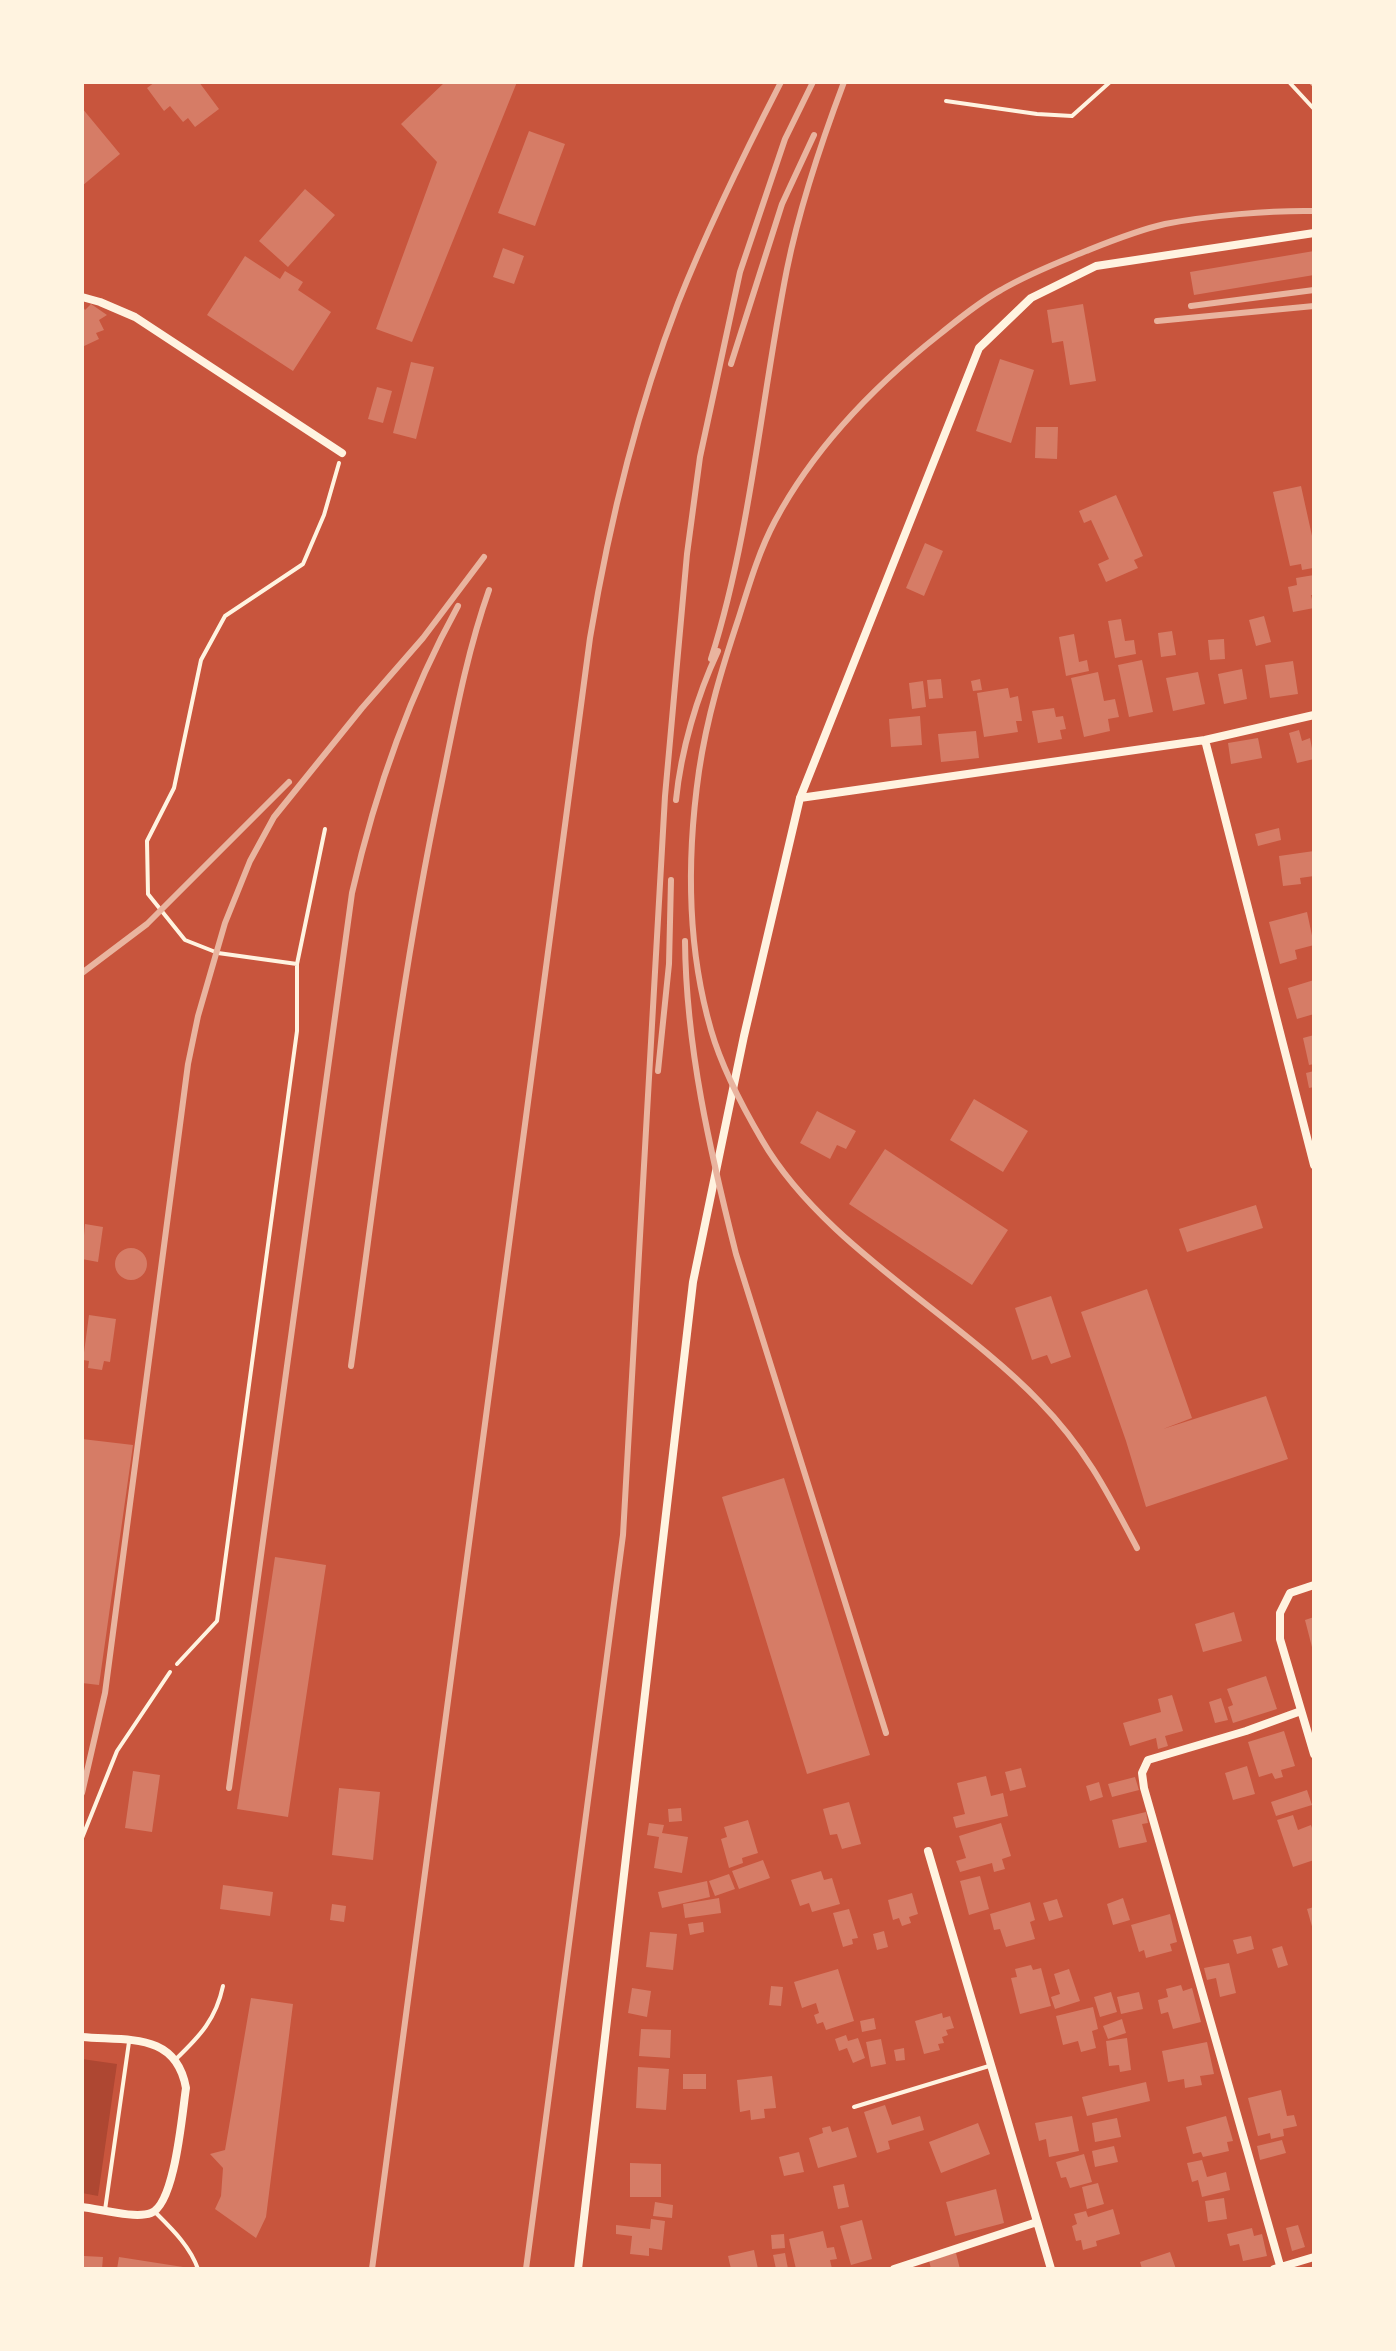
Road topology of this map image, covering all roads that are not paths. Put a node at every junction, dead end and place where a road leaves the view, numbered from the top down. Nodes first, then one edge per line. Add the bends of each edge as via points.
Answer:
1 (1314, 233) edge
2 (82, 297) edge
3 (342, 453) road end
4 (1314, 715) edge
5 (1205, 740) junction
6 (800, 798) junction
7 (1314, 1165) edge
8 (1314, 1585) edge
9 (170, 1672) road end
10 (1301, 1711) junction
11 (1314, 1754) edge
12 (82, 1838) edge
13 (928, 1851) dead end
14 (223, 1986) dead end
15 (82, 2037) edge
16 (129, 2042) junction
17 (176, 2059) junction
18 (990, 2066) junction
19 (854, 2107) dead end
20 (82, 2207) edge
21 (105, 2210) junction
22 (155, 2212) junction
23 (1037, 2222) junction
24 (1314, 2257) edge
25 (1279, 2268) edge
26 (198, 2269) edge
27 (578, 2269) edge
28 (894, 2269) edge
29 (1051, 2269) edge

1 - 6 street via 1096,266 1031,298 979,348
2 - 3 street via 135,317
4 - 5 street
5 - 6 street
5 - 7 street
6 - 27 street via 693,1282
8 - 10 street via 1290,1593 1280,1613 1280,1639
9 - 12 lane via 117,1751
10 - 11 street
10 - 25 street via 1148,1760 1142,1773
13 - 18 street
14 - 17 lane via 205,2032
15 - 16 street
16 - 17 street via 166,2050
16 - 21 lane
17 - 22 street via 186,2088 170,2188
18 - 19 lane
18 - 23 street
20 - 21 street
21 - 22 street via 142,2216
22 - 26 lane via 179,2237
23 - 28 street
23 - 29 street
24 - 25 street

